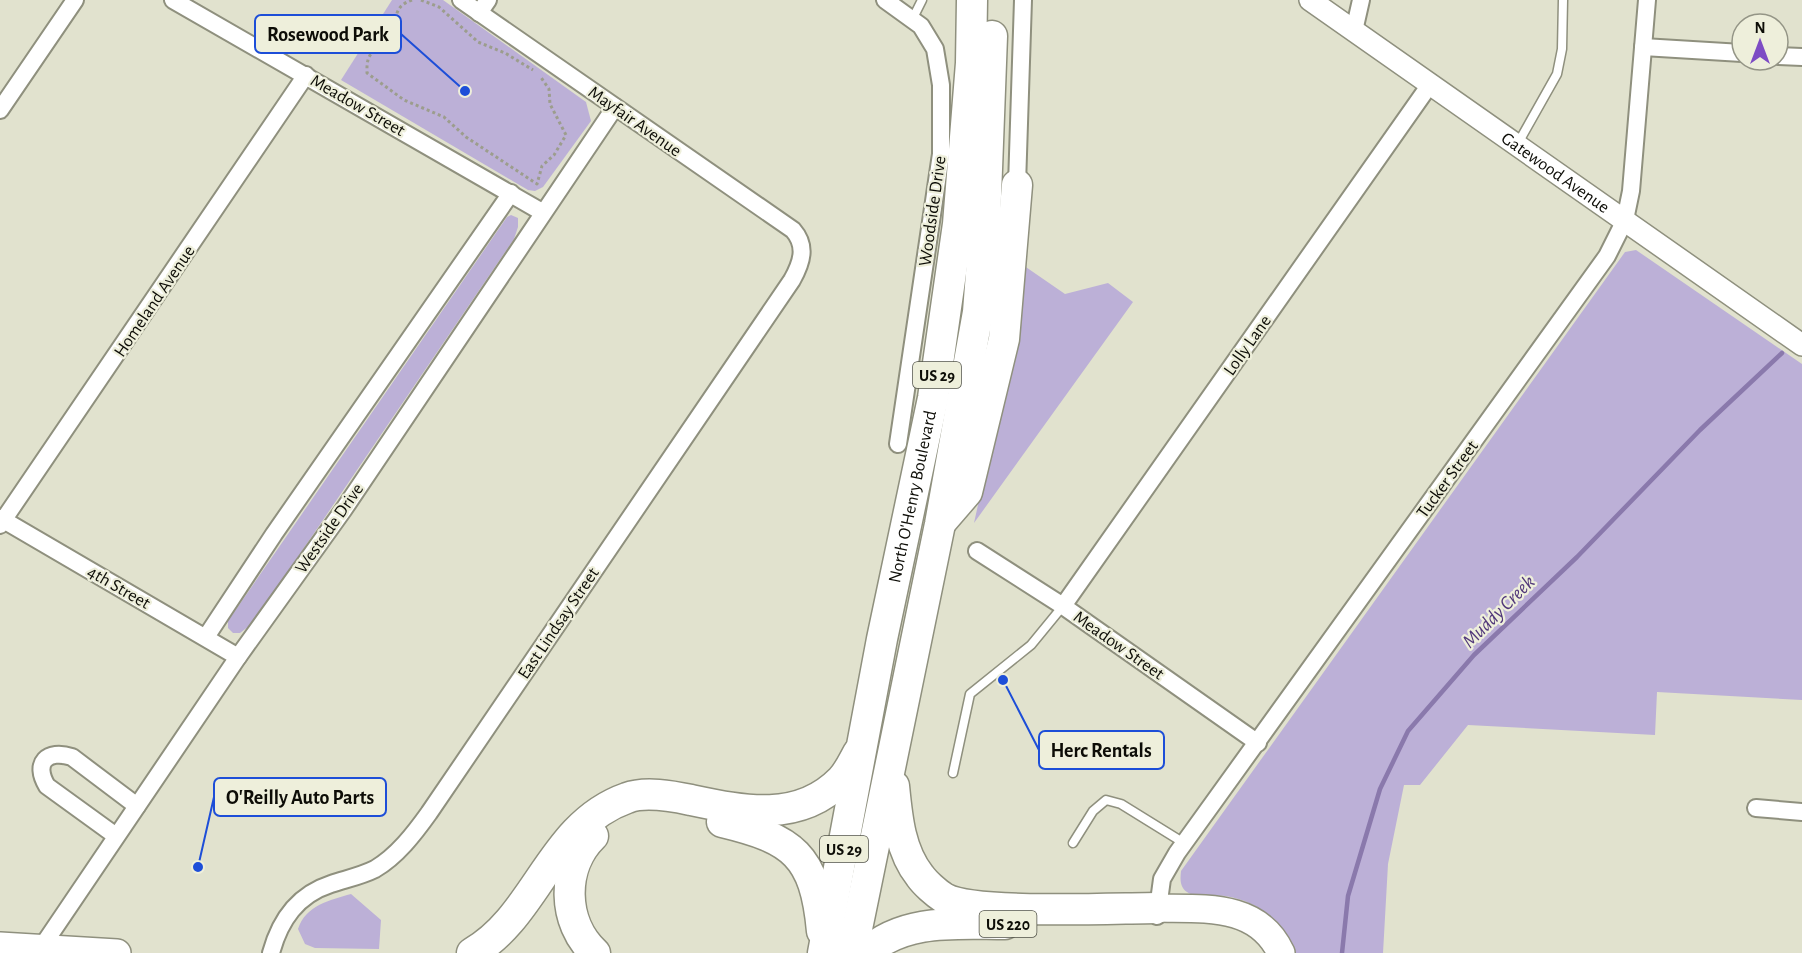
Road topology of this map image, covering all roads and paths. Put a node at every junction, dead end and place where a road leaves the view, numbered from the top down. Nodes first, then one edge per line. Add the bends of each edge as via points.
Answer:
1 (75, 0) edge
2 (173, 0) edge
3 (412, 0) edge
4 (421, 0) edge
5 (461, 0) edge
6 (885, 0) edge
7 (922, 0) edge
8 (972, 0) edge
9 (993, 0) edge
10 (1023, 0) edge
11 (1310, 0) edge
12 (1361, 0) edge
13 (1563, 0) edge
14 (1647, 0) edge
15 (483, 6) edge
16 (912, 20) junction
17 (1354, 31) junction
18 (1643, 47) junction
19 (1730, 52) edge
20 (306, 75) junction
21 (1431, 83) junction
22 (615, 107) junction
23 (0, 110) edge
24 (1517, 145) junction
25 (1017, 185) joint
26 (511, 193) junction
27 (542, 212) junction
28 (1625, 220) junction
29 (803, 246) joint
30 (1802, 345) edge
31 (898, 444) dead end
32 (1, 522) edge
33 (940, 524) junction
34 (977, 551) dead end
35 (1063, 606) junction
36 (206, 638) junction
37 (238, 657) junction
38 (1258, 743) junction
39 (863, 746) junction
40 (891, 758) junction
41 (953, 772) dead end
42 (137, 806) junction
43 (1756, 808) dead end
44 (1802, 812) edge
45 (116, 836) junction
46 (1073, 843) dead end
47 (1184, 843) junction
48 (1157, 915) junction
49 (0, 946) edge
50 (39, 950) edge
51 (117, 953) edge
52 (271, 953) edge
53 (472, 953) edge
54 (595, 953) edge
55 (833, 953) edge
56 (866, 953) edge
57 (1263, 953) edge
58 (1281, 953) edge

1 - 23 street
2 - 20 street, Meadow Street
3 - 4 path via 402,3 389,40 372,51 367,73 404,100 444,117 466,137 537,184 542,166 566,135 550,104 545,79 478,42 440,7
5 - 15 street, Mayfair Avenue
6 - 16 street, Woodside Drive
7 - 16 lane
8 - 39 highway, North O'Henry Boulevard / US 29 via 958,224 933,398
9 - 33 highway, North O'Henry Boulevard / US 29 via 986,222 978,312
10 - 25 street
11 - 17 street, Gatewood Avenue
12 - 17 street
13 - 24 lane via 1557,74
14 - 18 street, Tucker Street
15 - 22 street, Mayfair Avenue
16 - 31 street, Woodside Drive via 921,26 935,49 941,85 941,154
17 - 21 street, Gatewood Avenue
18 - 19 street
18 - 28 street, Tucker Street
20 - 26 street, Meadow Street
20 - 32 street, Homeland Avenue
21 - 24 street, Gatewood Avenue
21 - 35 street, Lolly Lane
22 - 27 street, Westside Drive
22 - 29 street, Mayfair Avenue via 793,230
24 - 28 street, Gatewood Avenue
25 - 33 highway via 1004,339 967,492
26 - 27 street, Meadow Street
26 - 36 street
27 - 37 street, Westside Drive via 344,509
28 - 30 street, Gatewood Avenue
28 - 38 street, Tucker Street via 1607,256
29 - 52 street, East Lindsay Street via 792,280 429,813 401,848 375,868 302,898 282,922
32 - 36 street, 4th Street
33 - 40 highway, North O'Henry Boulevard / US 29
34 - 35 street, Meadow Street
35 - 38 street, Meadow Street
35 - 41 lane via 1031,645 970,694
36 - 37 street, 4th Street
37 - 42 street, Westside Drive
38 - 47 street, Tucker Street
39 - 53 highway via 842,780 812,801 779,811 745,812 671,796 630,797 597,812 573,832 505,927
39 - 55 highway, North O'Henry Boulevard / US 29
40 - 48 highway via 898,823 907,853 920,877 945,898 980,907
40 - 55 highway, North O'Henry Boulevard / US 29
42 - 45 street, Westside Drive
42 - 45 street via 72,757 61,753 44,760 41,776 47,786
43 - 44 street
45 - 50 street, Westside Drive
46 - 47 lane via 1093,811 1106,800 1121,804
47 - 48 street, Tucker Street via 1162,879
48 - 56 highway, US 220 via 931,925 899,931
48 - 57 highway, US 220 via 1228,927 1253,941
48 - 58 highway via 1208,909 1229,911 1264,928
49 - 50 highway
50 - 51 highway
54 - 55 highway via 582,941 568,902 573,863 590,838 617,816 650,811 686,814 761,832 790,846 810,874

